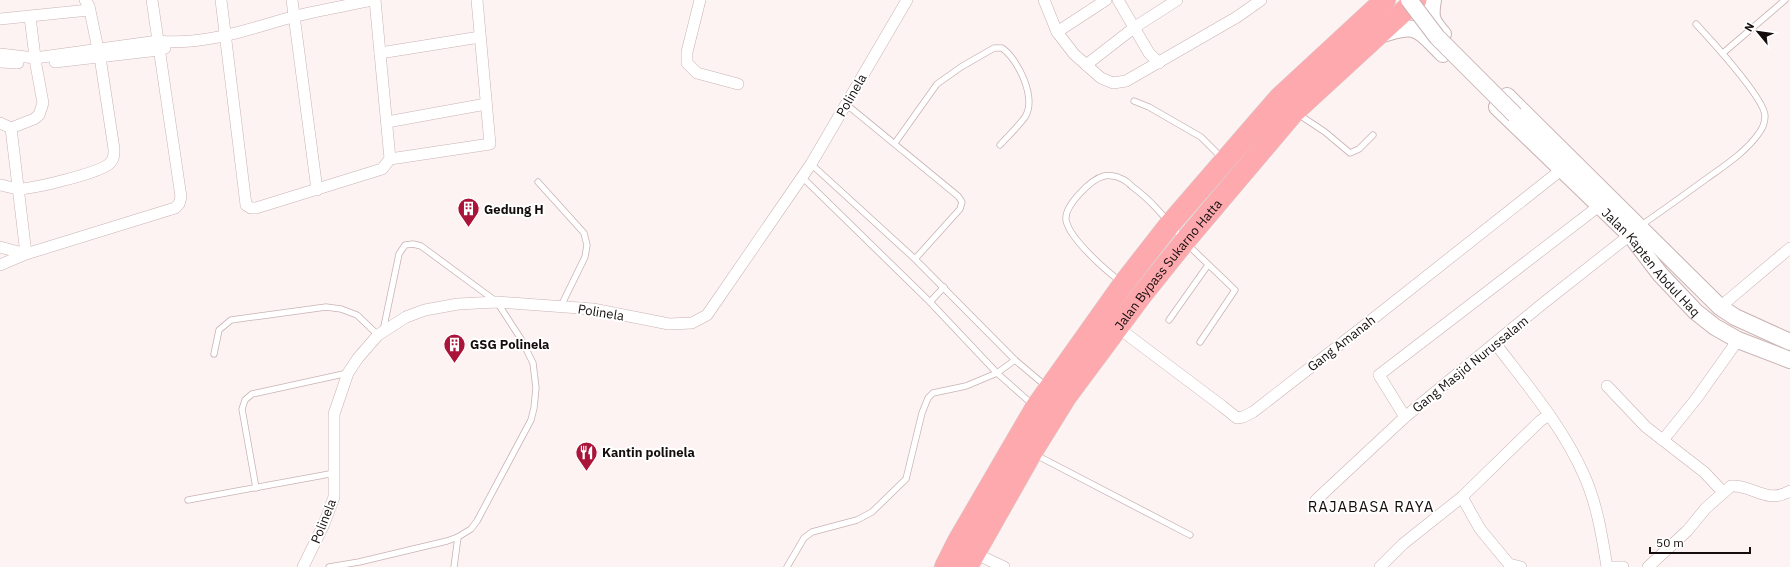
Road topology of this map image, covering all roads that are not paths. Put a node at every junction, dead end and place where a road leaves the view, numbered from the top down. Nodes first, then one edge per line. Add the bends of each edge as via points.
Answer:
1 (152, 0) edge
2 (221, 0) edge
3 (292, 0) edge
4 (374, 0) edge
5 (477, 0) edge
6 (700, 0) edge
7 (907, 0) edge
8 (1044, 0) edge
9 (1106, 0) edge
10 (1118, 0) edge
11 (1177, 0) edge
12 (1261, 0) edge
13 (1374, 0) edge
14 (1385, 0) edge
15 (1408, 0) edge
16 (1416, 0) edge
17 (1433, 0) edge
18 (1785, 0) edge
19 (87, 5) edge
20 (30, 17) junction
21 (294, 17) junction
22 (0, 19) edge
23 (1362, 21) junction
24 (1696, 24) dead end
25 (1135, 28) junction
26 (1057, 32) junction
27 (225, 36) junction
28 (1376, 36) junction
29 (480, 37) junction
30 (1437, 38) junction
31 (159, 46) junction
32 (99, 53) junction
33 (380, 53) junction
34 (1724, 53) junction
35 (0, 54) edge
36 (36, 61) junction
37 (0, 62) edge
38 (1159, 63) junction
39 (1086, 65) junction
40 (738, 84) dead end
41 (1134, 101) dead end
42 (486, 104) junction
43 (846, 104) junction
44 (1294, 112) junction
45 (387, 122) junction
46 (0, 123) edge
47 (1528, 127) junction
48 (11, 128) junction
49 (1373, 135) dead end
50 (894, 143) junction
51 (1000, 145) dead end
52 (390, 159) junction
53 (1225, 161) junction
54 (811, 164) junction
55 (1561, 170) junction
56 (802, 177) junction
57 (538, 182) dead end
58 (0, 185) edge
59 (17, 189) junction
60 (317, 190) junction
61 (1599, 206) junction
62 (1170, 224) junction
63 (1635, 231) junction
64 (1185, 241) junction
65 (0, 247) edge
66 (1790, 248) edge
67 (26, 254) junction
68 (915, 259) junction
69 (0, 265) edge
70 (1208, 265) junction
71 (944, 288) junction
72 (1132, 289) junction
73 (497, 302) junction
74 (930, 302) junction
75 (561, 306) junction
76 (1720, 307) junction
77 (1169, 320) dead end
78 (1117, 327) junction
79 (380, 334) junction
80 (1738, 340) junction
81 (1200, 342) dead end
82 (1790, 342) edge
83 (1495, 344) junction
84 (214, 354) dead end
85 (1015, 360) junction
86 (1790, 360) edge
87 (348, 373) junction
88 (997, 373) junction
89 (1607, 386) dead end
90 (1048, 388) junction
91 (1036, 407) junction
92 (1549, 415) junction
93 (1405, 417) junction
94 (1663, 440) junction
95 (1032, 452) junction
96 (335, 473) junction
97 (256, 488) junction
98 (1790, 491) edge
99 (1723, 492) junction
100 (1462, 496) junction
101 (188, 500) dead end
102 (1316, 500) dead end
103 (1190, 535) dead end
104 (458, 537) junction
105 (970, 560) edge
106 (303, 567) edge
107 (329, 567) edge
108 (454, 567) edge
109 (787, 567) edge
110 (945, 567) edge
111 (1004, 567) edge
112 (1380, 567) edge
113 (1521, 567) edge
114 (1608, 567) edge
115 (1613, 567) edge
116 (1623, 567) edge
117 (1648, 567) edge

1 - 31 street
2 - 27 street
3 - 21 street
4 - 21 street
4 - 33 street
5 - 29 street
6 - 40 street via 687,52 687,63 697,73
7 - 43 street, Polinela
8 - 26 street
9 - 26 street
10 - 25 street
11 - 25 street
12 - 38 street
13 - 23 street
14 - 23 highway, Jalan Bypass Sukarno Hatta
15 - 47 street, Jalan Kapten Abdul Haq, bridge via 1438,37
16 - 28 highway, Jalan Bypass Sukarno Hatta
17 - 30 street, Jalan Kapten Abdul Haq via 1430,14
18 - 34 lane
19 - 20 street
19 - 32 street
20 - 22 street
20 - 36 street
21 - 27 street
21 - 60 street
23 - 53 highway, Jalan Bypass Sukarno Hatta via 1279,98
24 - 34 lane
25 - 38 street via 1149,53
25 - 39 street
26 - 39 street
27 - 31 street
27 - 60 street via 246,205 256,208
28 - 30 street, Jalan Kapten Abdul Haq via 1399,28 1411,29
28 - 44 highway, Jalan Bypass Sukarno Hatta
29 - 33 street
29 - 42 street
30 - 47 street, Jalan Kapten Abdul Haq
31 - 32 street
31 - 67 street via 181,197 179,204 175,208
32 - 36 street
32 - 59 street via 114,149 110,163 92,172
33 - 45 street
34 - 63 lane via 1757,99 1765,115 1760,133 1728,163
35 - 36 street
36 - 37 street
36 - 48 street via 43,103 39,115
38 - 39 street via 1126,81 1113,83 1101,78
41 - 53 lane via 1201,137
42 - 45 street
42 - 52 street via 490,144
43 - 50 lane
43 - 54 street, Polinela
44 - 49 lane via 1325,132 1350,153 1359,149
44 - 64 highway, Jalan Bypass Sukarno Hatta
45 - 52 street
46 - 48 street
47 - 55 street, Jalan Kapten Abdul Haq
47 - 63 street, Jalan Kapten Abdul Haq
48 - 59 street
50 - 51 lane via 937,84 994,48 1002,48 1021,72 1029,105 1025,116
50 - 68 lane via 962,202 960,209
52 - 60 street via 382,169
53 - 62 highway, Jalan Bypass Sukarno Hatta
54 - 56 street, Polinela
54 - 68 lane
55 - 61 street, Jalan Kapten Abdul Haq
55 - 78 street, Gang Amanah via 1360,329 1253,412 1243,417 1237,418 1229,414 1222,406
56 - 74 lane
56 - 75 street, Polinela via 700,320 668,324 593,309
57 - 75 lane via 584,233 587,245 585,257
58 - 59 street
59 - 67 street
61 - 63 street, Jalan Kapten Abdul Haq
61 - 93 street via 1379,375
62 - 64 lane
62 - 72 highway, Jalan Bypass Sukarno Hatta
62 - 72 lane via 1150,200 1122,179 1109,176 1095,180 1084,189 1066,215 1069,230 1102,267
63 - 76 street, Jalan Kapten Abdul Haq
63 - 80 street, Jalan Kapten Abdul Haq via 1660,274 1696,312
63 - 83 street, Gang Masjid Nurussalam
64 - 70 lane
64 - 72 highway, Jalan Bypass Sukarno Hatta
65 - 67 street
66 - 76 street
67 - 69 street
68 - 71 lane
70 - 77 lane
70 - 81 lane via 1235,290
71 - 74 lane
71 - 85 lane
72 - 78 highway, Jalan Bypass Sukarno Hatta
72 - 90 highway, Jalan Bypass Sukarno Hatta
73 - 75 street, Polinela
73 - 79 street, Polinela via 458,304 425,310 406,317
73 - 79 lane via 421,246 409,244 402,248 399,254
73 - 104 lane via 533,363 536,388 534,408 531,420 483,510 470,529
74 - 88 lane
76 - 82 street, Jalan Kapten Abdul Haq via 1735,317
78 - 95 highway, Jalan Bypass Sukarno Hatta via 1066,397
79 - 84 lane via 358,315 326,307 231,320 219,330
79 - 87 street, Polinela
80 - 86 street, Jalan Kapten Abdul Haq
80 - 94 street
83 - 92 street
83 - 93 street, Gang Masjid Nurussalam
85 - 88 lane
85 - 90 lane
87 - 96 street, Polinela via 334,414
87 - 97 lane via 252,394 245,400 242,409
88 - 91 lane
88 - 109 lane via 966,386 933,393 922,412 906,479 872,512 857,520 812,532 804,538
89 - 94 street via 1646,427
90 - 91 highway, Jalan Bypass Sukarno Hatta
91 - 110 highway, Jalan Bypass Sukarno Hatta
92 - 100 street
92 - 114 street via 1584,475 1598,512
93 - 102 street, Gang Masjid Nurussalam
94 - 99 street via 1704,472
95 - 103 lane
95 - 105 highway, Jalan Bypass Sukarno Hatta
96 - 97 lane
96 - 106 street, Polinela via 334,496 324,524
97 - 101 lane
98 - 99 street via 1783,495 1771,496 1734,485
99 - 117 street via 1687,531
100 - 112 street via 1403,544
100 - 113 street via 1480,529 1508,564
104 - 107 lane via 360,562
104 - 108 lane
105 - 111 street
115 - 116 street

